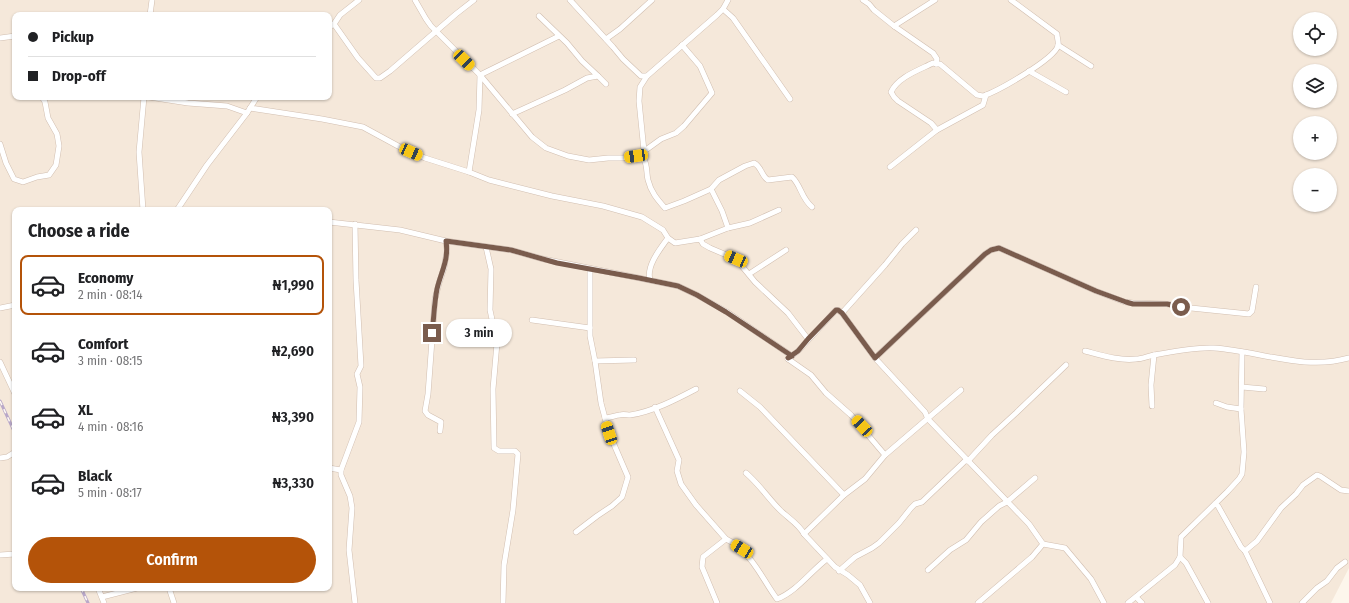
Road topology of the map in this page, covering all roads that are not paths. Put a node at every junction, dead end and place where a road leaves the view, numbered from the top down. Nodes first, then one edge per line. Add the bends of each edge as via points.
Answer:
1 (152, 0) edge
2 (359, 0) edge
3 (415, 0) edge
4 (474, 0) edge
5 (570, 0) edge
6 (652, 0) edge
7 (728, 0) edge
8 (863, 0) edge
9 (935, 0) edge
10 (1011, 0) edge
11 (723, 9) junction
12 (150, 12) edge
13 (539, 16) dead end
14 (332, 25) edge
15 (894, 26) junction
16 (332, 27) edge
17 (436, 31) junction
18 (12, 36) edge
19 (560, 36) junction
20 (0, 38) edge
21 (606, 39) junction
22 (682, 45) junction
23 (1058, 45) junction
24 (936, 64) junction
25 (1091, 66) dead end
26 (1029, 71) junction
27 (480, 74) junction
28 (598, 76) junction
29 (647, 76) junction
30 (606, 84) dead end
31 (1066, 92) dead end
32 (986, 95) junction
33 (790, 99) dead end
34 (44, 100) edge
35 (144, 100) edge
36 (166, 100) edge
37 (255, 100) edge
38 (250, 108) junction
39 (247, 113) junction
40 (512, 114) junction
41 (937, 130) junction
42 (0, 144) edge
43 (644, 151) junction
44 (641, 157) junction
45 (890, 167) dead end
46 (469, 172) junction
47 (711, 189) junction
48 (143, 207) edge
49 (179, 207) edge
50 (812, 207) dead end
51 (779, 210) dead end
52 (332, 222) edge
53 (354, 224) junction
54 (728, 228) junction
55 (916, 230) dead end
56 (668, 238) junction
57 (700, 239) junction
58 (446, 241) junction
59 (486, 247) junction
60 (786, 250) dead end
61 (590, 269) junction
62 (749, 274) junction
63 (650, 280) junction
64 (1256, 287) dead end
65 (12, 306) edge
66 (0, 308) edge
67 (842, 313) junction
68 (532, 320) dead end
69 (590, 328) junction
70 (808, 339) junction
71 (1085, 351) dead end
72 (1242, 352) junction
73 (1154, 355) junction
74 (788, 358) junction
75 (875, 358) junction
76 (1349, 358) edge
77 (634, 360) dead end
78 (595, 361) junction
79 (0, 362) edge
80 (1066, 364) dead end
81 (1242, 387) junction
82 (12, 388) edge
83 (696, 389) dead end
84 (961, 390) dead end
85 (1264, 390) dead end
86 (740, 392) dead end
87 (1216, 402) dead end
88 (1152, 406) dead end
89 (655, 407) junction
90 (1241, 409) junction
91 (605, 418) junction
92 (928, 419) junction
93 (440, 431) dead end
94 (12, 454) edge
95 (885, 455) junction
96 (0, 458) edge
97 (968, 461) junction
98 (332, 468) edge
99 (341, 470) junction
100 (746, 473) dead end
101 (1035, 478) dead end
102 (1349, 491) edge
103 (844, 495) junction
104 (1007, 502) junction
105 (1215, 504) junction
106 (576, 532) dead end
107 (804, 534) junction
108 (726, 539) junction
109 (1043, 544) junction
110 (1244, 551) junction
111 (12, 554) edge
112 (0, 555) edge
113 (1180, 557) junction
114 (827, 559) junction
115 (1345, 562) dead end
116 (928, 570) dead end
117 (839, 571) junction
118 (99, 591) edge
119 (125, 591) edge
120 (170, 591) edge
121 (102, 597) junction
122 (1136, 597) junction
123 (104, 603) edge
124 (174, 603) edge
125 (355, 603) edge
126 (503, 603) edge
127 (717, 603) edge
128 (870, 603) edge
129 (978, 603) edge
130 (1104, 603) edge
131 (1128, 603) edge
132 (1142, 603) edge
133 (1208, 603) edge
134 (1270, 603) edge
135 (1302, 603) edge

1 - 12 street
2 - 14 street
3 - 17 street
4 - 17 street
5 - 21 street
6 - 21 street
7 - 11 street
8 - 15 street
9 - 15 street
10 - 23 street via 1057,34
11 - 22 street
11 - 33 street via 733,18
13 - 19 street
15 - 24 street via 933,53 937,58
16 - 17 street via 376,78 390,72
17 - 27 street
18 - 20 street
19 - 27 street
19 - 28 street
21 - 29 street via 622,59 641,76
22 - 29 street
22 - 43 street via 700,66 712,93 676,133 661,139
23 - 25 street
23 - 26 street via 1044,61
24 - 32 street via 940,64 977,95
24 - 41 street via 933,63 911,74 895,85 891,92 898,101 916,111
26 - 31 street
26 - 32 street
27 - 40 street
27 - 46 street via 479,110
28 - 30 street
28 - 40 street via 587,78
29 - 43 street via 639,94
32 - 41 street via 983,105
34 - 42 street via 59,146 56,165 49,175 23,182 14,179
35 - 48 street via 139,152
36 - 39 street via 227,106
37 - 38 street
38 - 39 street
38 - 46 street via 363,127 425,158
39 - 49 street
40 - 44 street via 532,137 546,148 568,156 589,160
41 - 45 street
43 - 44 street
44 - 47 street via 646,162 652,192 665,208
46 - 56 street via 511,187 628,212 657,226
47 - 50 street via 719,180 754,163 759,166 765,179 792,177 802,196
47 - 54 street
51 - 54 street via 750,223
52 - 53 street
53 - 58 street via 400,230
53 - 99 street via 361,366 357,374 360,387 359,422
54 - 57 street
55 - 67 street
56 - 57 street via 675,243
56 - 63 street via 656,256
57 - 62 street via 702,244 736,259
58 - 59 street
58 - 93 street via 444,268 435,299 425,411 441,422
59 - 61 street via 511,250 543,260
59 - 126 street via 491,269 490,310 497,343 493,389 494,448 499,451 515,451 518,454 513,510 504,565
60 - 62 street
61 - 63 street
61 - 69 street
62 - 70 street via 788,313
63 - 74 street via 678,286 697,295 792,356
64 - 75 street via 1252,311 1249,314 1167,304 1133,304 996,248 985,254 954,282
65 - 66 street
67 - 70 street via 836,310
67 - 75 street
68 - 69 street
69 - 78 street
70 - 74 street
71 - 73 street via 1121,359
72 - 73 street via 1213,348
72 - 76 street via 1297,361 1325,362
72 - 81 street
73 - 88 street
74 - 95 street via 811,375 826,393 851,415
75 - 92 street via 925,412
77 - 78 street
78 - 91 street
79 - 82 street
80 - 97 street via 992,434
81 - 85 street
81 - 90 street
83 - 89 street
84 - 92 street
86 - 103 street via 760,407
87 - 90 street
89 - 91 street via 629,415
89 - 108 street via 678,460 677,471 681,484
90 - 105 street via 1244,452 1242,474
91 - 106 street via 628,477 622,497
92 - 95 street
92 - 97 street
94 - 96 street
95 - 103 street via 865,479
97 - 104 street
97 - 117 street via 922,502 915,504 876,546
98 - 99 street
99 - 125 street via 352,508 349,550
100 - 107 street
101 - 104 street
102 - 110 street via 1341,490 1317,476 1303,485 1281,508 1257,541
103 - 107 street
104 - 109 street via 1029,524
104 - 116 street via 999,506 966,540 950,550
105 - 110 street
105 - 113 street via 1181,537
107 - 114 street
108 - 114 street via 742,549 761,572 777,599 786,596 816,566
108 - 127 street via 703,558 702,567
109 - 129 street via 1032,557
109 - 130 street via 1065,548 1091,579
110 - 134 street
111 - 112 street
113 - 122 street via 1175,565
113 - 133 street via 1186,563
114 - 117 street
115 - 135 street
117 - 128 street via 860,585
118 - 121 street
119 - 121 street
120 - 124 street
121 - 123 street
122 - 131 street
122 - 132 street

